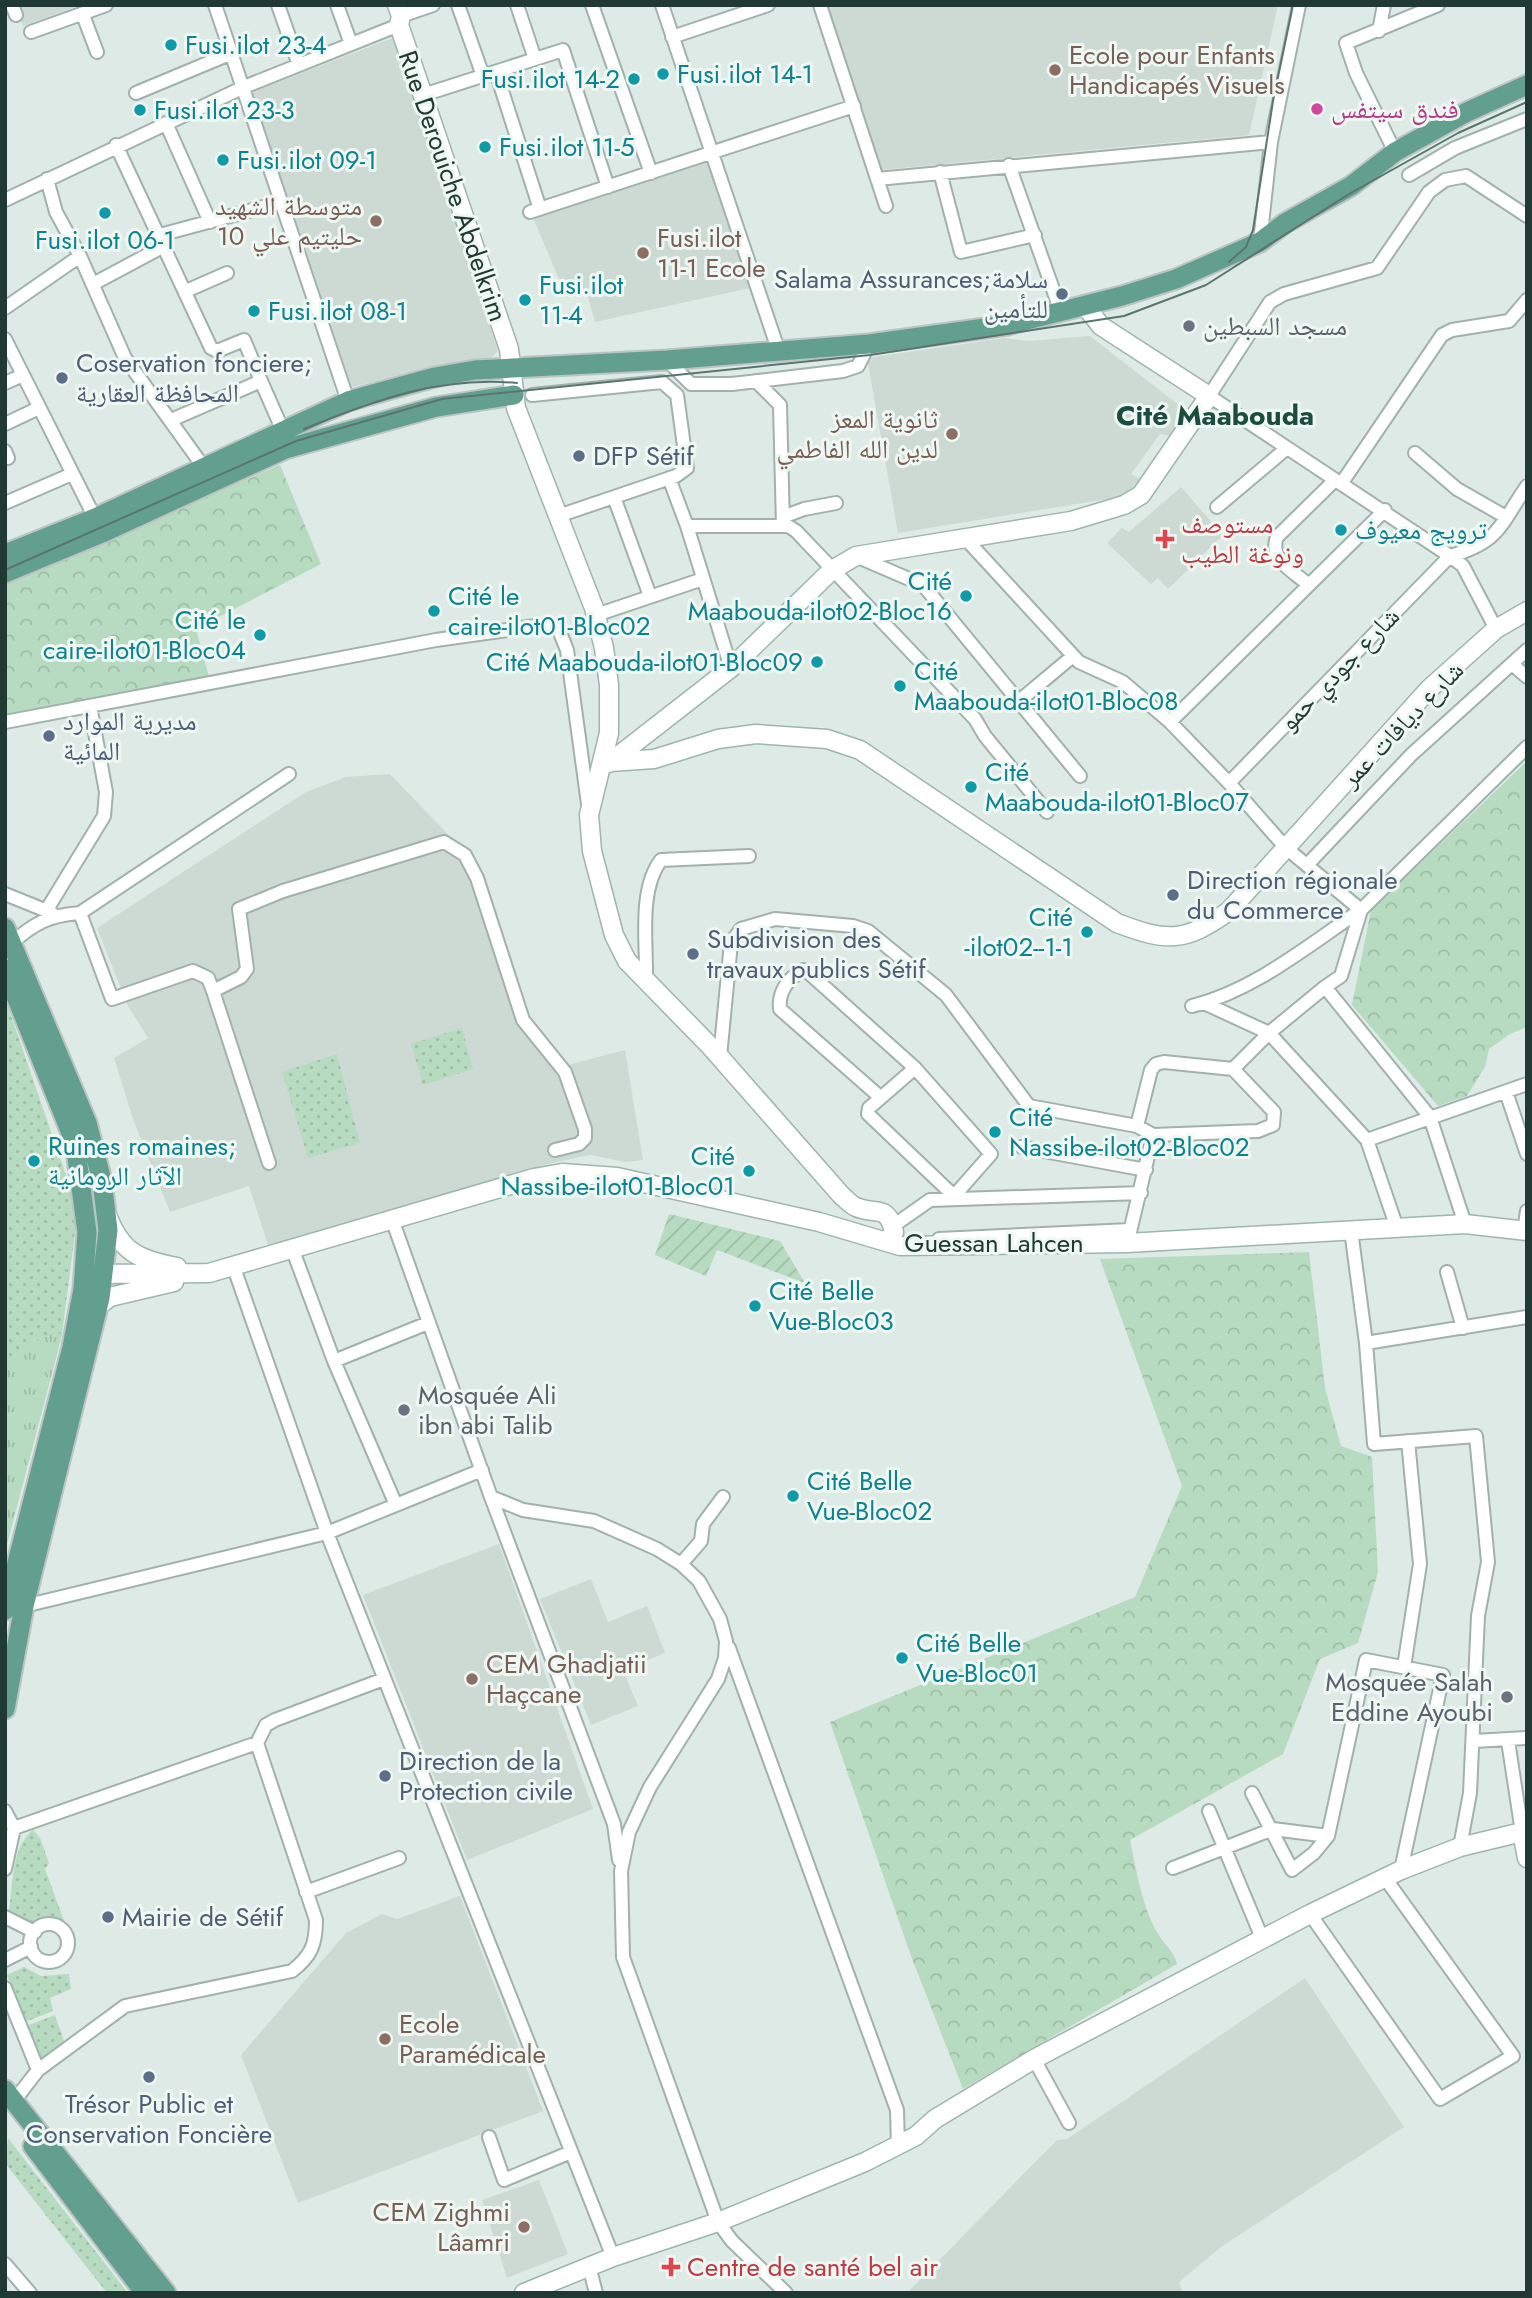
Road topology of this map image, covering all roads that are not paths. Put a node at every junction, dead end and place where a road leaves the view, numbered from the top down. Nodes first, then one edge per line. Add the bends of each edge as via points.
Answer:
1 (105, 5) edge
2 (215, 5) edge
3 (278, 5) edge
4 (337, 5) edge
5 (433, 5) edge
6 (458, 5) edge
7 (517, 5) edge
8 (592, 5) edge
9 (662, 5) edge
10 (768, 5) edge
11 (820, 5) edge
12 (1299, 5) edge
13 (1384, 5) edge
14 (1438, 5) edge
15 (83, 15) junction
16 (399, 16) edge
17 (1379, 31) junction
18 (31, 32) dead end
19 (673, 37) junction
20 (351, 44) junction
21 (97, 52) dead end
22 (232, 53) junction
23 (535, 59) junction
24 (299, 65) junction
25 (496, 72) junction
26 (483, 76) junction
27 (1527, 85) edge
28 (244, 87) junction
29 (136, 93) dead end
30 (423, 95) junction
31 (854, 106) junction
32 (1527, 119) edge
33 (166, 123) junction
34 (1271, 142) junction
35 (116, 145) junction
36 (1395, 152) junction
37 (712, 154) junction
38 (1009, 165) junction
39 (940, 172) junction
40 (650, 173) junction
41 (1409, 175) dead end
42 (47, 179) junction
43 (877, 179) junction
44 (608, 187) junction
45 (5, 200) edge
46 (282, 202) junction
47 (886, 206) dead end
48 (1527, 216) edge
49 (210, 222) junction
50 (1035, 235) junction
51 (162, 240) junction
52 (1259, 242) junction
53 (80, 256) junction
54 (227, 274) dead end
55 (93, 284) junction
56 (186, 291) junction
57 (1122, 296) junction
58 (1527, 300) edge
59 (1085, 306) junction
60 (5, 309) edge
61 (1061, 312) junction
62 (1101, 326) junction
63 (5, 340) edge
64 (869, 344) junction
65 (779, 352) junction
66 (667, 360) junction
67 (511, 367) junction
68 (23, 375) junction
69 (261, 381) junction
70 (756, 381) junction
71 (5, 383) edge
72 (523, 395) junction
73 (1209, 396) junction
74 (348, 401) junction
75 (38, 408) junction
76 (171, 420) junction
77 (5, 424) edge
78 (283, 431) junction
79 (1287, 448) junction
80 (1415, 453) dead end
81 (205, 469) junction
82 (72, 474) junction
83 (669, 478) junction
84 (1338, 482) junction
85 (1527, 486) edge
86 (614, 496) junction
87 (5, 503) edge
88 (836, 503) dead end
89 (1217, 507) dead end
90 (1385, 510) junction
91 (558, 516) junction
92 (1506, 517) junction
93 (96, 518) junction
94 (783, 522) junction
95 (687, 526) junction
96 (964, 537) junction
97 (5, 554) edge
98 (1450, 555) junction
99 (856, 556) junction
100 (832, 570) junction
101 (5, 573) edge
102 (704, 579) junction
103 (1309, 585) junction
104 (650, 596) junction
105 (1527, 611) edge
106 (596, 615) junction
107 (1496, 629) junction
108 (1527, 650) edge
109 (1073, 656) junction
110 (1512, 664) junction
111 (731, 667) junction
112 (1527, 677) edge
113 (1018, 702) junction
114 (90, 706) junction
115 (5, 722) edge
116 (1170, 722) junction
117 (1527, 747) edge
118 (605, 767) junction
119 (289, 774) dead end
120 (1080, 776) dead end
121 (1229, 783) junction
122 (1048, 812) dead end
123 (589, 815) junction
124 (1286, 848) junction
125 (749, 856) dead end
126 (1308, 864) junction
127 (5, 894) edge
128 (1361, 910) junction
129 (51, 913) junction
130 (80, 913) junction
131 (9, 935) edge
132 (5, 969) edge
133 (646, 980) junction
134 (1325, 987) junction
135 (213, 991) junction
136 (1269, 1033) junction
137 (719, 1057) junction
138 (915, 1068) junction
139 (1233, 1069) junction
140 (1527, 1084) edge
141 (1506, 1092) junction
142 (880, 1097) junction
143 (1430, 1117) junction
144 (1137, 1126) junction
145 (1153, 1135) junction
146 (1367, 1140) junction
147 (1022, 1147) dead end
148 (555, 1150) dead end
149 (1527, 1154) edge
150 (269, 1163) dead end
151 (1146, 1170) junction
152 (1141, 1193) junction
153 (952, 1198) junction
154 (1527, 1211) edge
155 (106, 1213) junction
156 (392, 1219) junction
157 (1465, 1224) junction
158 (1397, 1228) junction
159 (1351, 1230) junction
160 (1525, 1231) edge
161 (890, 1234) junction
162 (1129, 1237) junction
163 (292, 1248) junction
164 (233, 1265) junction
165 (1447, 1272) dead end
166 (209, 1273) junction
167 (94, 1275) junction
168 (98, 1306) junction
169 (1527, 1317) edge
170 (428, 1323) junction
171 (1463, 1328) junction
172 (1366, 1343) junction
173 (334, 1361) junction
174 (1408, 1441) junction
175 (482, 1470) junction
176 (491, 1497) junction
177 (723, 1497) dead end
178 (396, 1505) junction
179 (327, 1533) junction
180 (681, 1564) junction
181 (14, 1608) edge
182 (726, 1641) junction
183 (1404, 1667) junction
184 (384, 1679) junction
185 (5, 1709) edge
186 (1527, 1738) edge
187 (1474, 1741) junction
188 (1508, 1741) junction
189 (257, 1742) junction
190 (1252, 1793) dead end
191 (5, 1811) edge
192 (1209, 1811) dead end
193 (14, 1828) junction
194 (1273, 1829) junction
195 (1522, 1832) junction
196 (1328, 1836) junction
197 (1460, 1847) junction
198 (1225, 1848) junction
199 (399, 1858) dead end
200 (1527, 1858) edge
201 (1173, 1868) dead end
202 (5, 1869) edge
203 (621, 1871) junction
204 (1393, 1874) junction
205 (306, 1892) junction
206 (1310, 1914) junction
207 (5, 1917) edge
208 (34, 1932) junction
209 (1262, 1938) junction
210 (31, 1947) junction
211 (5, 1960) edge
212 (5, 1988) edge
213 (1034, 2059) junction
214 (38, 2070) junction
215 (8, 2100) edge
216 (1069, 2123) dead end
217 (489, 2137) dead end
218 (898, 2146) junction
219 (571, 2152) junction
220 (718, 2222) junction
221 (613, 2257) junction
222 (5, 2264) edge
223 (589, 2266) junction
224 (546, 2289) edge
225 (30, 2293) edge
226 (145, 2293) edge
227 (166, 2293) edge
228 (524, 2293) edge
229 (596, 2293) edge
230 (786, 2293) edge

1 - 15 street
2 - 22 street
3 - 24 street
4 - 20 street
5 - 16 street
6 - 26 street
7 - 23 street
8 - 40 street
9 - 19 street
10 - 19 street
11 - 31 street
12 - 34 street
13 - 17 street
14 - 17 street
15 - 18 street
15 - 21 street
16 - 20 street
16 - 30 street, Rue Derouiche Abdelkrim
17 - 36 street via 1346,43 1356,74
19 - 37 street
20 - 24 street
22 - 28 street
22 - 29 street
23 - 25 street
23 - 44 street via 563,50
24 - 28 street
25 - 26 street
25 - 44 street via 535,210
26 - 30 street
27 - 36 main road
28 - 33 street
28 - 46 street
30 - 67 street, Rue Derouiche Abdelkrim via 509,349
31 - 37 street
31 - 43 street
32 - 41 street via 1455,148
33 - 35 street
33 - 49 street
34 - 38 street
34 - 52 street
35 - 42 street
35 - 51 street
36 - 52 main road via 1351,186
37 - 40 street
37 - 65 street
38 - 39 street
38 - 50 street
39 - 43 street
39 - 50 street via 961,252
40 - 44 street
42 - 45 street
42 - 53 street via 56,212
43 - 47 street
46 - 49 street
46 - 74 street
48 - 73 street via 1466,176 1445,180 1429,192 1377,268 1270,302
49 - 51 street
50 - 61 street
51 - 55 street
51 - 56 street
52 - 57 main road via 1176,279
53 - 55 street
53 - 60 street
54 - 56 street
55 - 76 street via 125,358
56 - 69 street via 211,348 217,351 244,340
57 - 59 main road
57 - 62 street via 1107,305
58 - 84 street via 1509,321 1442,335
59 - 61 main road
59 - 62 street
61 - 64 main road via 1007,325
62 - 73 street
63 - 68 street
64 - 65 main road
64 - 70 street via 858,366 843,371
65 - 66 main road
66 - 67 main road
66 - 70 street via 691,384
67 - 72 street, Rue Derouiche Abdelkrim
67 - 74 main road via 436,377
68 - 71 street
68 - 75 street
69 - 76 street
69 - 78 street
70 - 94 street via 780,405
72 - 83 street via 662,382 677,395 687,468
72 - 91 street, Rue Derouiche Abdelkrim via 516,408
72 - 101 main road via 436,407 285,449
73 - 79 street
73 - 96 street via 1141,495 1124,505 1071,521
74 - 78 main road
75 - 77 street
75 - 82 street
76 - 81 street
78 - 81 main road
79 - 84 street
79 - 89 street
80 - 92 street via 1457,489
81 - 93 main road
82 - 87 street
82 - 93 street
83 - 86 street
83 - 95 street
84 - 90 street
84 - 103 street via 1277,537 1273,547 1275,556
85 - 92 street
86 - 91 street
86 - 104 street
88 - 94 street via 804,509
90 - 98 street
90 - 103 street
91 - 106 street, Rue Derouiche Abdelkrim
92 - 98 street via 1499,533
93 - 97 main road
94 - 95 street
94 - 100 street
95 - 102 street
96 - 99 street
96 - 109 street
98 - 107 street via 1463,566
98 - 121 street, شارع جودي حمو
99 - 100 street
99 - 113 street via 923,585
100 - 111 street
100 - 122 street via 975,719
102 - 104 street
102 - 111 street
103 - 116 street
104 - 106 street
105 - 107 street, شارع ديافات عمر
106 - 118 street, Rue Derouiche Abdelkrim via 609,685
107 - 124 street, شارع ديافات عمر via 1430,689
108 - 110 street
109 - 113 street
109 - 116 street via 1123,682
110 - 112 street
110 - 126 street via 1411,755
111 - 118 street
113 - 120 street
114 - 115 street
114 - 123 street via 436,640 550,624 559,630 567,650
114 - 129 street via 106,792 104,816
116 - 121 street
117 - 128 street
118 - 123 street, Rue Derouiche Abdelkrim
118 - 124 street, شارع ديافات عمر via 756,734 827,739 860,750 1117,923 1153,937 1192,933 1210,925 1250,890
119 - 130 street
121 - 124 street
123 - 133 street, Rue Derouiche Abdelkrim via 592,851 614,935 627,961
124 - 126 street
125 - 133 street via 661,860 648,891
126 - 128 street
127 - 129 street
128 - 134 street via 1341,976
128 - 136 street via 1247,986 1198,1004
129 - 130 street
129 - 131 street
130 - 135 street via 112,999 193,971 208,978
131 - 155 main road via 87,1122
132 - 167 main road via 75,1143
133 - 137 street, Rue Derouiche Abdelkrim
134 - 136 street
134 - 143 street
135 - 148 street via 247,969 239,909 444,842 465,855 477,878 523,1020 565,1072 585,1138
135 - 150 street
136 - 139 street
136 - 146 street
137 - 144 street via 731,943 741,929 775,919 853,926 896,951 946,995 1029,1106
137 - 161 street, Rue Derouiche Abdelkrim via 842,1196 856,1207 881,1211 891,1218
138 - 142 street
138 - 142 street via 809,973 796,974 782,990 780,1009
138 - 153 street via 991,1154
139 - 144 street via 1156,1064
139 - 145 street via 1273,1112 1273,1125 1258,1131
140 - 141 street
141 - 143 street
141 - 149 street
142 - 153 street via 869,1108 871,1118
143 - 146 street
143 - 157 street
144 - 145 street
145 - 151 street
146 - 158 street
147 - 151 street
151 - 152 street
152 - 153 street
152 - 162 street
153 - 161 street via 922,1203
154 - 160 street
155 - 166 street via 122,1246 136,1255
155 - 167 main road
156 - 161 street, Guessan Lahcen via 534,1178 588,1173
156 - 163 street, Guessan Lahcen
156 - 170 street
157 - 158 street, Guessan Lahcen
157 - 160 street, Guessan Lahcen
158 - 159 street, Guessan Lahcen
159 - 162 street, Guessan Lahcen
159 - 172 street
161 - 162 street, Guessan Lahcen via 908,1246
163 - 164 street, Guessan Lahcen
163 - 173 street
164 - 166 street, Guessan Lahcen
164 - 179 street
165 - 171 street
166 - 167 street
166 - 168 street via 110,1297
167 - 168 main road
167 - 181 main road via 72,1347
168 - 181 main road
169 - 171 street
170 - 173 street
170 - 175 street
171 - 172 street
172 - 174 street via 1374,1444
173 - 178 street
174 - 183 street via 1420,1564
174 - 187 street via 1476,1436 1488,1562 1478,1616
175 - 176 street
175 - 178 street
176 - 180 street via 508,1506 615,1528
176 - 203 street via 614,1824
177 - 180 street via 703,1524 701,1541
178 - 179 street
179 - 181 street
179 - 184 street
180 - 182 street via 711,1599
181 - 185 main road
182 - 203 street via 726,1658 718,1679 633,1821
182 - 218 street via 897,2110
183 - 196 street via 1366,1660
183 - 204 street via 1443,1675
184 - 189 street via 275,1720 266,1725
184 - 219 street
186 - 188 street
187 - 188 street
187 - 197 street
188 - 195 street
189 - 193 street
189 - 205 street
190 - 194 street
191 - 193 street
192 - 198 street
193 - 202 street
194 - 196 street
194 - 196 street via 1292,1870
194 - 198 street
195 - 197 street
195 - 200 street
197 - 204 street
198 - 201 street
198 - 209 street
199 - 205 street
203 - 220 street via 623,1957
204 - 206 street
204 - 206 street via 1513,2056 1440,2099
205 - 214 street via 316,1920 316,1939 309,1958 292,1971 125,2006
206 - 209 street
207 - 208 street
208 - 210 street
208 - 210 street via 45,1925 57,1926 66,1935 68,1947 61,1958 49,1962 38,1958
209 - 213 street
210 - 211 street
212 - 214 street
213 - 216 street
213 - 218 street
214 - 215 street
215 - 226 main road
215 - 227 main road
217 - 219 street via 503,2180
218 - 220 street
219 - 221 street
220 - 221 street
220 - 230 street
221 - 223 street
222 - 225 street
223 - 224 street
223 - 229 street
224 - 228 street

